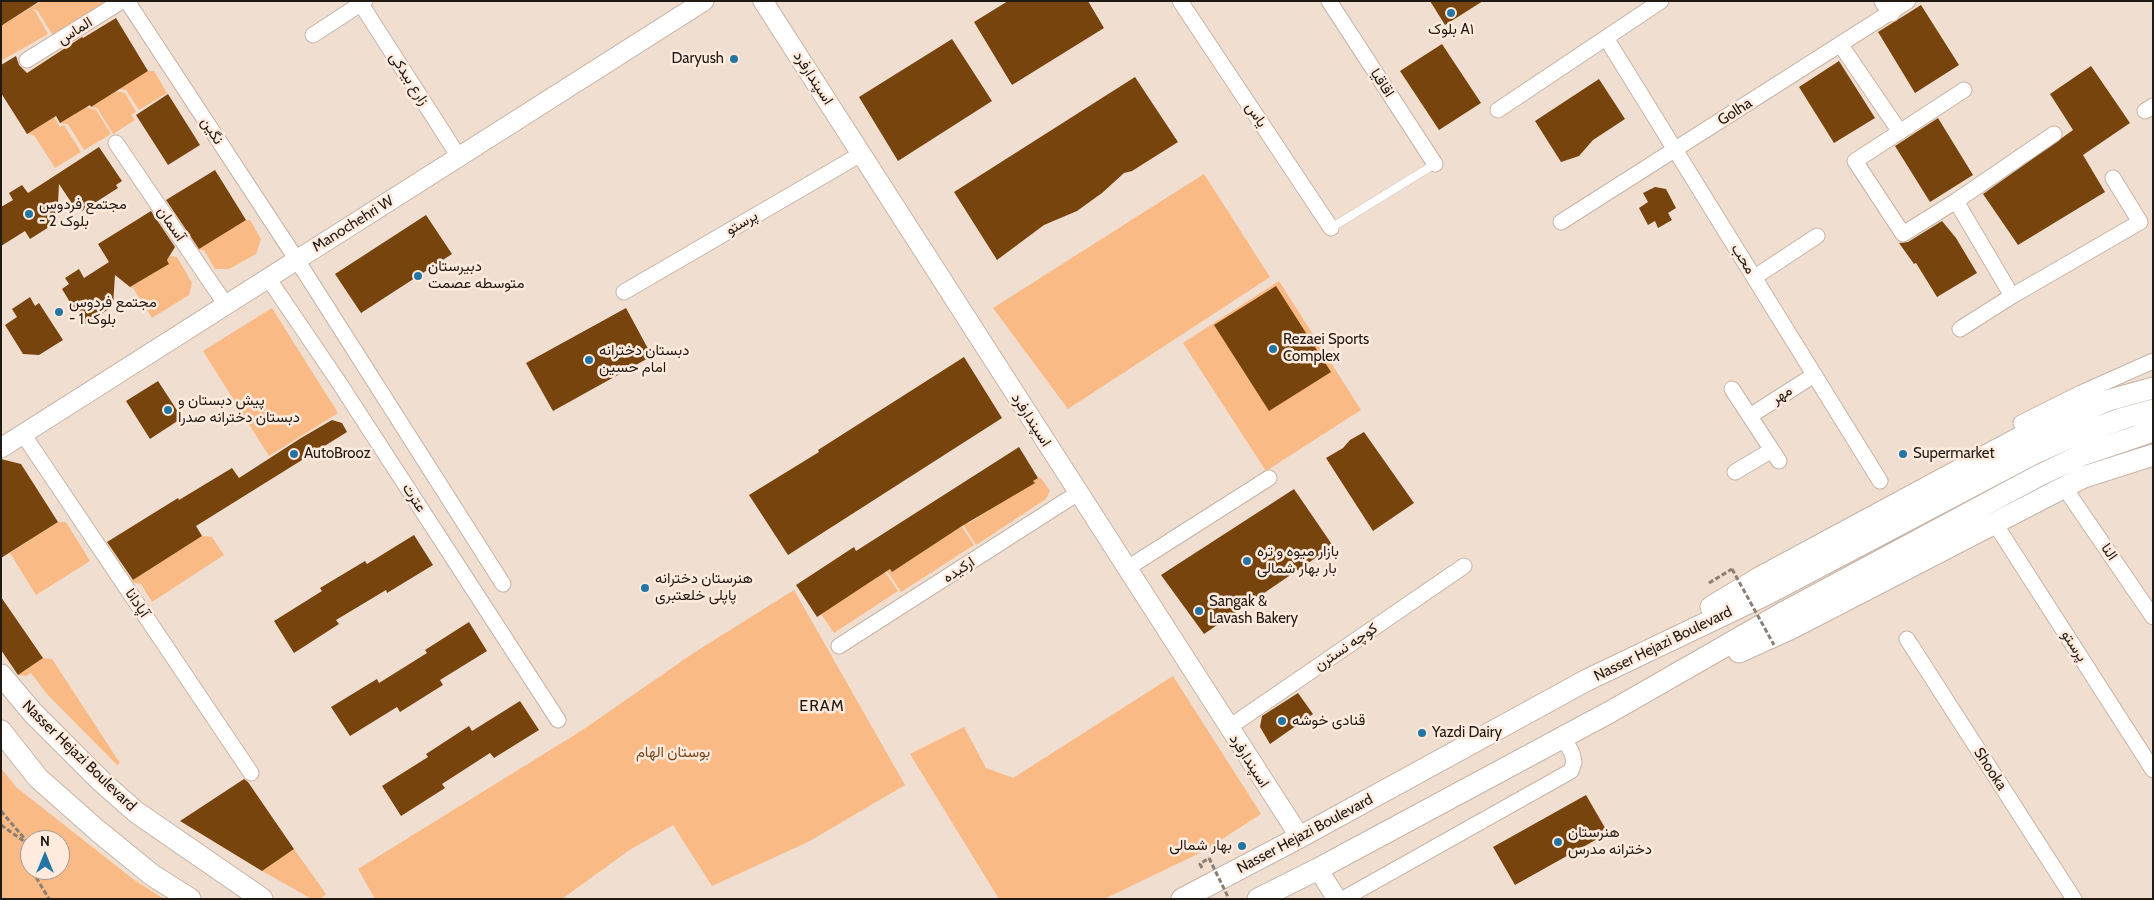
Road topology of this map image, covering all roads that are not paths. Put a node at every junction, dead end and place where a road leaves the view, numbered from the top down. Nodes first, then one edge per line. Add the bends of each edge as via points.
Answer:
1 (122, 1) edge
2 (127, 1) edge
3 (704, 1) edge
4 (763, 1) edge
5 (1180, 1) edge
6 (1330, 1) edge
7 (1661, 1) edge
8 (1908, 1) edge
9 (361, 2) edge
10 (1888, 7) edge
11 (313, 35) dead end
12 (1606, 38) junction
13 (1840, 44) junction
14 (27, 60) dead end
15 (1964, 90) dead end
16 (1498, 110) dead end
17 (1900, 132) junction
18 (2054, 134) dead end
19 (116, 143) dead end
20 (1676, 149) junction
21 (861, 154) junction
22 (458, 157) junction
23 (1435, 164) joint
24 (2113, 178) dead end
25 (1956, 201) junction
26 (1561, 222) dead end
27 (1331, 228) joint
28 (1817, 236) dead end
29 (296, 260) junction
30 (268, 278) junction
31 (1755, 278) junction
32 (624, 292) dead end
33 (2012, 296) junction
34 (226, 305) junction
35 (1960, 329) dead end
36 (2153, 361) edge
37 (1814, 375) junction
38 (2153, 388) edge
39 (1732, 389) dead end
40 (2153, 410) edge
41 (1750, 416) junction
42 (2021, 424) dead end
43 (2153, 431) edge
44 (23, 434) junction
45 (1, 448) edge
46 (2153, 454) edge
47 (1735, 472) dead end
48 (1268, 478) dead end
49 (1880, 482) dead end
50 (2064, 487) junction
51 (1078, 493) junction
52 (1994, 522) junction
53 (1464, 566) dead end
54 (1126, 569) junction
55 (503, 584) dead end
56 (2153, 617) edge
57 (1907, 639) dead end
58 (839, 646) dead end
59 (1, 675) edge
60 (1587, 680) junction
61 (1610, 712) junction
62 (558, 720) dead end
63 (1228, 728) junction
64 (1, 731) edge
65 (1563, 737) junction
66 (2153, 770) edge
67 (252, 773) dead end
68 (1300, 837) junction
69 (1318, 870) junction
70 (190, 899) edge
71 (262, 899) edge
72 (1182, 899) edge
73 (1258, 899) edge
74 (1337, 899) edge
75 (1343, 899) edge
76 (2074, 899) edge

1 - 14 street, الماس
2 - 29 street, نگین
3 - 22 street, Manochehri W
4 - 21 street, اسپندارفرد
5 - 27 street, یاس
6 - 23 street, اقاقیا
7 - 12 street
8 - 10 street, Golha
9 - 11 street
9 - 22 street, زارع بیدکی
10 - 13 street, Golha
12 - 16 street
12 - 20 street, محب
13 - 17 street
13 - 20 street, Golha
15 - 17 street
17 - 25 street via 1855,161 1902,234
18 - 25 street
19 - 34 street, آسمان
20 - 26 street, Golha
20 - 31 street, محب
21 - 32 street, پرستو
21 - 51 street, اسپندارفرد
22 - 29 street, Manochehri W
23 - 27 lane
24 - 33 street via 2140,222
25 - 33 street
28 - 31 street
29 - 30 street, Manochehri W
29 - 55 street, نگین
30 - 34 street, Manochehri W
30 - 62 street, عترت
31 - 37 street, محب
33 - 35 street
34 - 44 street, Manochehri W
36 - 42 street
37 - 41 street, مهر
37 - 49 street, محب
38 - 60 main road via 2061,418 2021,438 1759,578
39 - 41 street
40 - 60 main road, Nasser Hejazi Boulevard via 2089,430 2033,454 1768,594
41 - 47 street via 1775,456
43 - 61 main road, Nasser Hejazi Boulevard via 2082,455 2038,476 1781,614
44 - 45 street, Manochehri W
44 - 67 street, آپادانا
46 - 50 main road
48 - 54 street
50 - 52 main road
50 - 56 street, النا
51 - 54 street, اسپندارفرد
51 - 58 street, ارکیده
52 - 61 main road via 1792,628
52 - 66 street, پرستو
53 - 63 street, کوچه نسترن
54 - 63 street, اسپندارفرد
57 - 76 street, Shooka
59 - 71 main road, Nasser Hejazi Boulevard via 32,713 136,812
60 - 68 main road, Nasser Hejazi Boulevard
61 - 65 main road, Nasser Hejazi Boulevard
63 - 68 street, اسپندارفرد
64 - 70 main road via 38,778 152,874
65 - 69 main road, Nasser Hejazi Boulevard
65 - 75 street via 1572,753 1571,771
68 - 72 main road, Nasser Hejazi Boulevard
69 - 73 main road, Nasser Hejazi Boulevard
69 - 74 street

